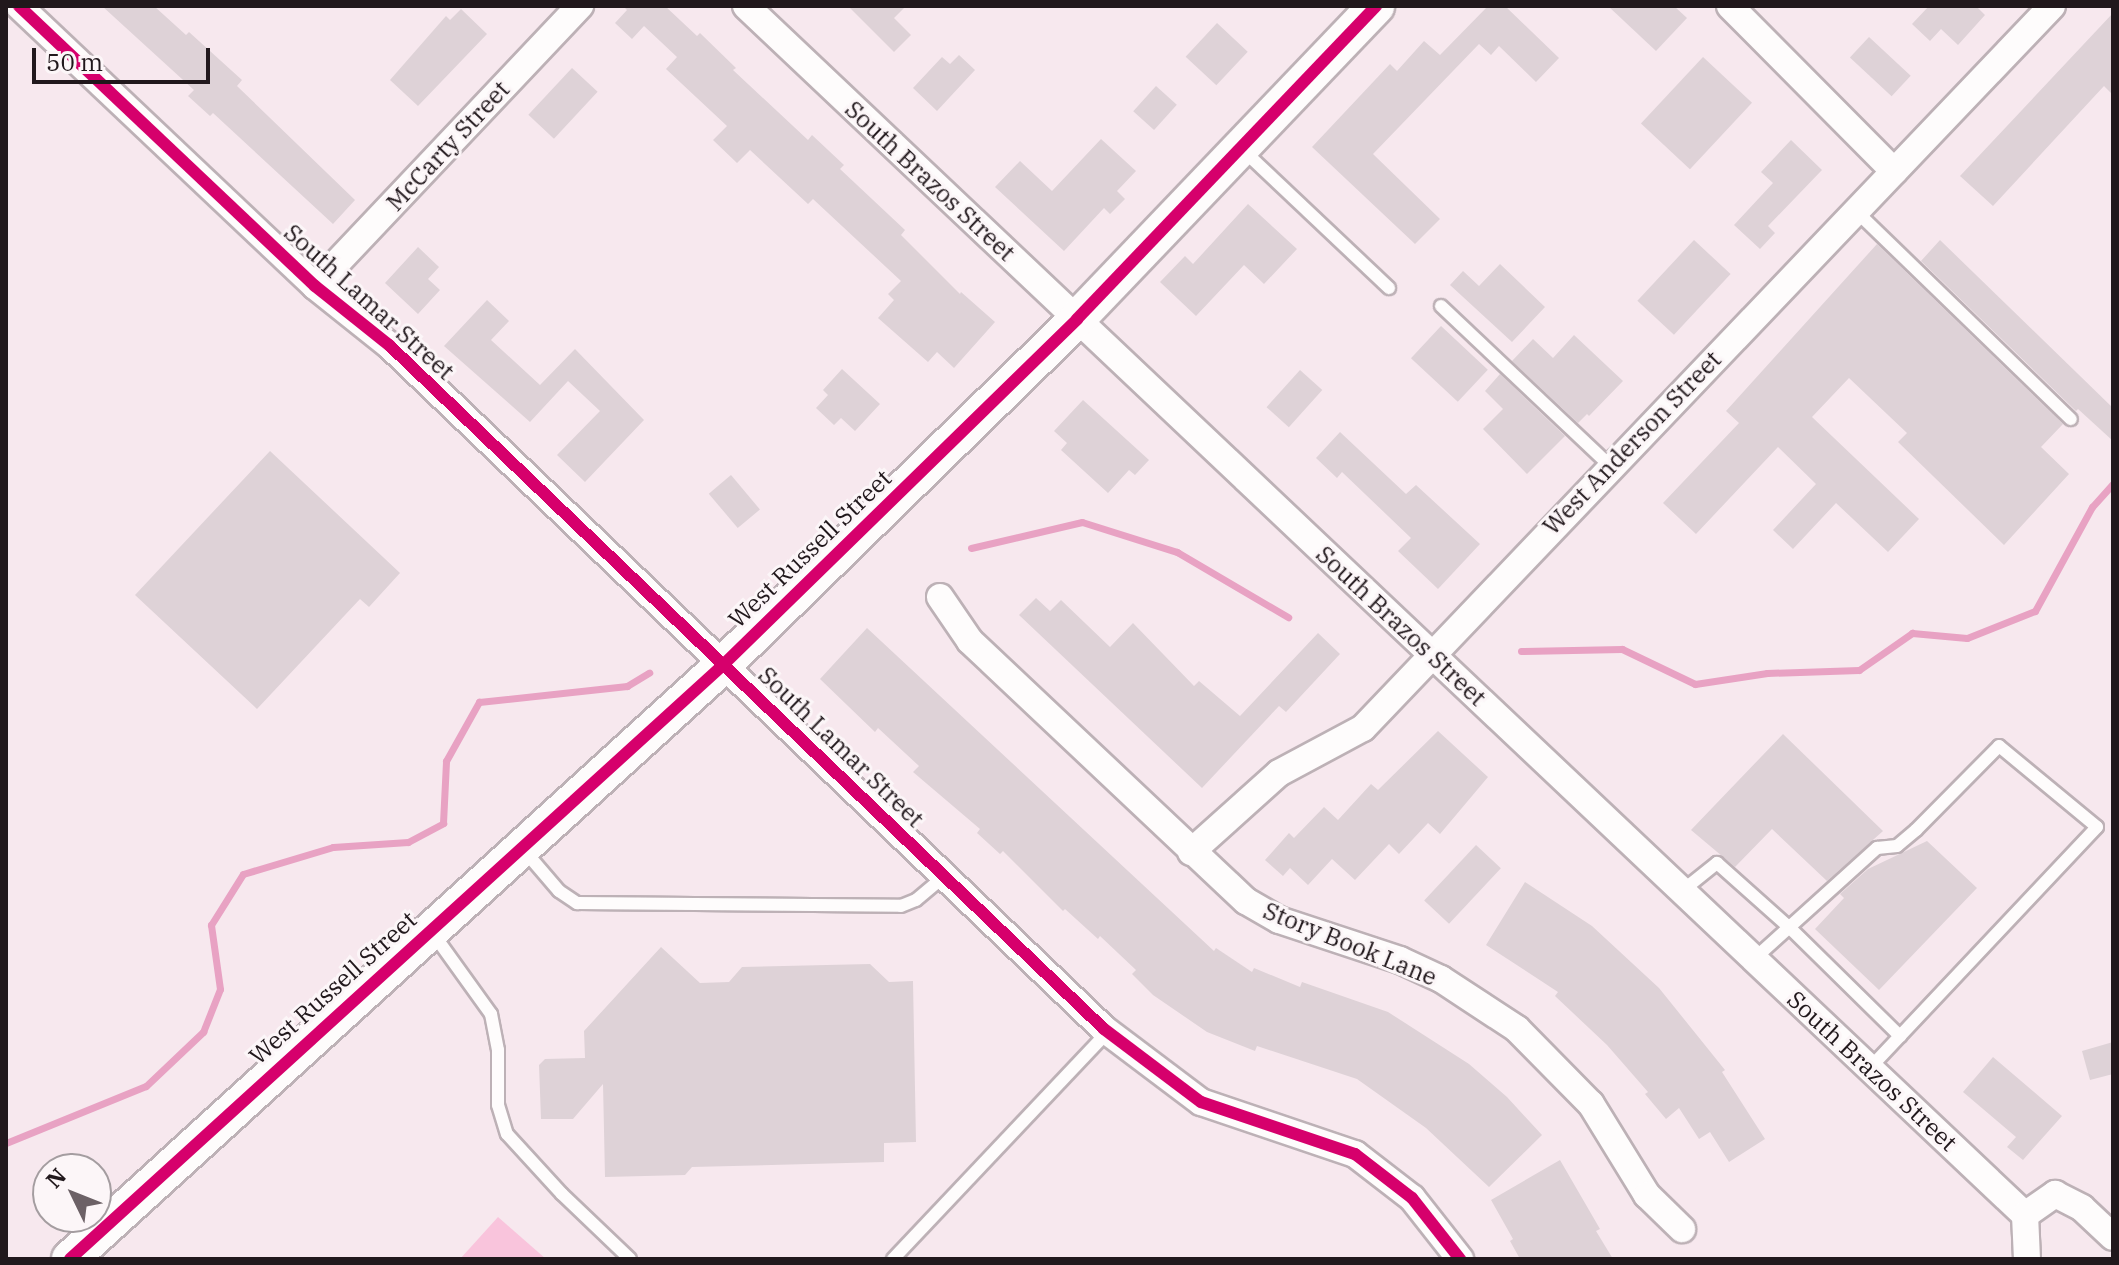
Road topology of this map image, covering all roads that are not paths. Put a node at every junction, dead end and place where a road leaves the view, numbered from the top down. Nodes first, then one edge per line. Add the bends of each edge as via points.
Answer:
1 (19, 6) edge
2 (580, 6) edge
3 (746, 6) edge
4 (1376, 6) edge
5 (1730, 6) edge
6 (2052, 6) edge
7 (1240, 148) junction
8 (1894, 171) junction
9 (1856, 211) junction
10 (315, 286) junction
11 (1389, 288) dead end
12 (1441, 306) dead end
13 (1077, 319) junction
14 (2071, 419) dead end
15 (1610, 466) junction
16 (940, 597) dead end
17 (1430, 653) junction
18 (723, 665) junction
19 (521, 847) junction
20 (1191, 852) junction
21 (943, 877) junction
22 (1682, 891) junction
23 (1791, 929) junction
24 (430, 930) junction
25 (1754, 959) junction
26 (1108, 1032) junction
27 (1900, 1036) junction
28 (1870, 1068) junction
29 (2025, 1215) junction
30 (1682, 1229) dead end
31 (2113, 1237) edge
32 (70, 1259) edge
33 (630, 1259) edge
34 (893, 1259) edge
35 (1460, 1259) edge
36 (2027, 1259) edge

1 - 10 street, South Lamar Street
2 - 10 street, McCarty Street
3 - 13 street, South Brazos Street
4 - 7 street, West Russell Street
5 - 8 street
6 - 8 street, West Anderson Street
7 - 11 lane
7 - 13 street, West Russell Street
8 - 9 street, West Anderson Street
9 - 14 lane
9 - 15 street, West Anderson Street
10 - 18 street, South Lamar Street via 389,345
12 - 15 lane
13 - 17 street, South Brazos Street
13 - 18 street, West Russell Street
15 - 17 street, West Anderson Street
16 - 20 street, Story Book Lane via 970,641
17 - 20 street, West Anderson Street via 1363,728 1279,773
17 - 22 street, South Brazos Street
18 - 19 street, West Russell Street
18 - 21 street, South Lamar Street
19 - 21 lane via 559,891 577,903 901,906
19 - 24 street, West Russell Street
20 - 30 street, Story Book Lane via 1246,901 1279,920 1400,960 1441,979 1517,1029 1591,1104 1647,1195
21 - 26 street, South Lamar Street
22 - 23 lane via 1717,863
22 - 25 street, South Brazos Street
23 - 25 lane
23 - 27 lane
23 - 27 lane via 1877,848 1897,846 1916,830 1999,746 2097,827
24 - 32 street, West Russell Street
24 - 33 lane via 491,1014 498,1050 498,1105 507,1134
25 - 28 street, South Brazos Street
26 - 34 lane
26 - 35 street, South Lamar Street via 1201,1102 1355,1154 1412,1198
27 - 28 lane
28 - 29 street, South Brazos Street
29 - 31 street via 2055,1194 2082,1208
29 - 36 street

